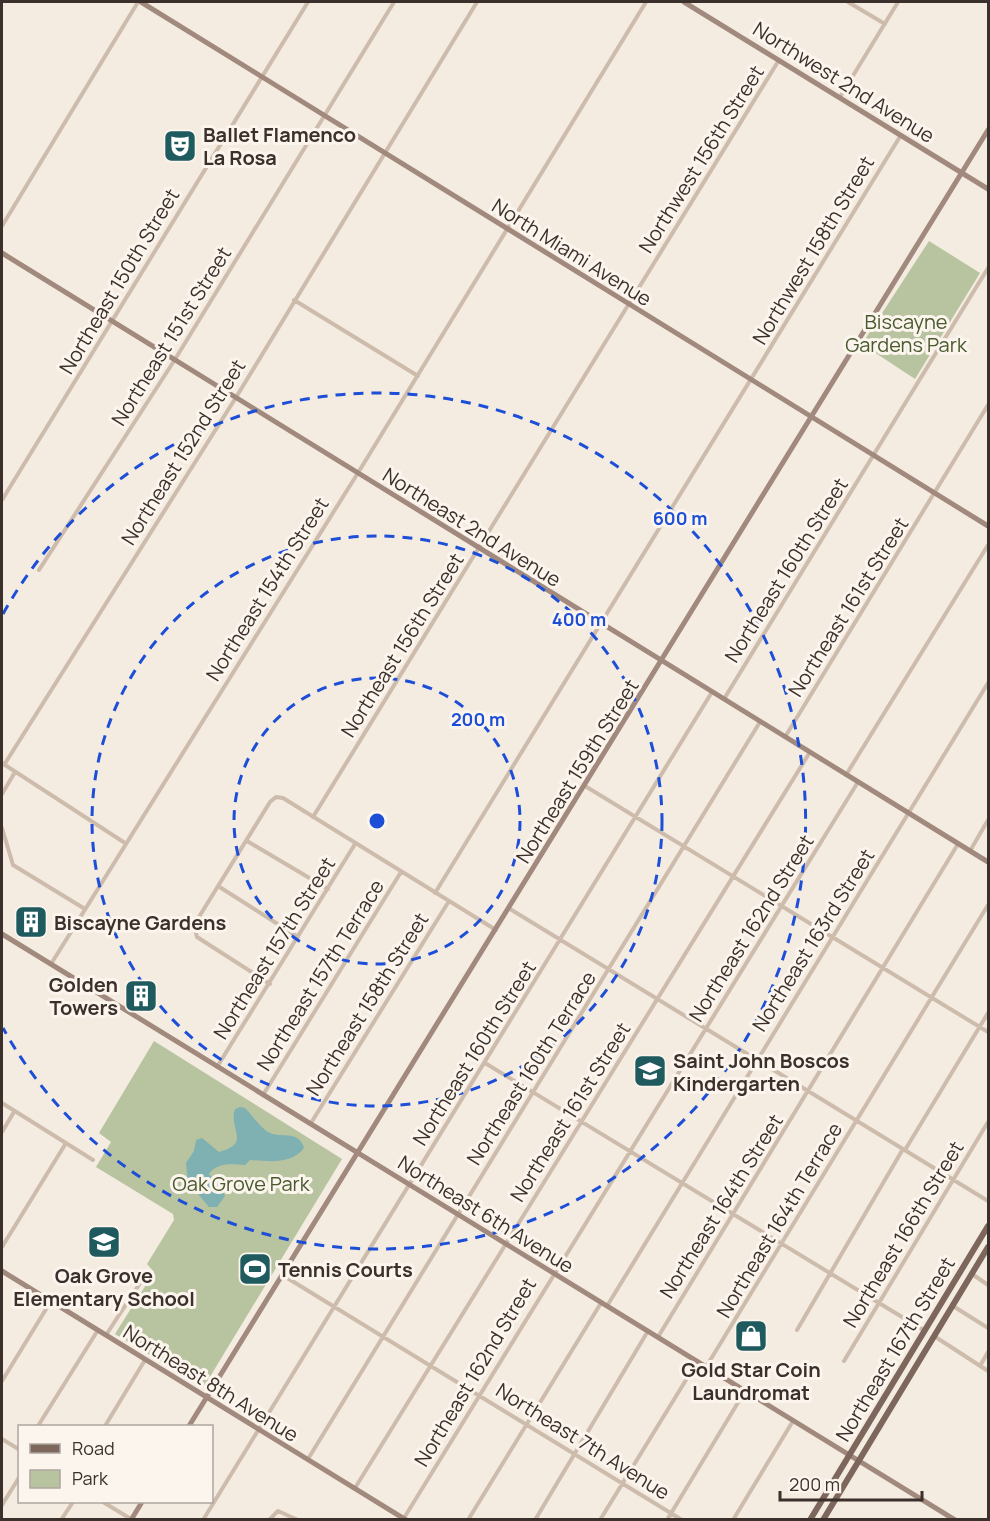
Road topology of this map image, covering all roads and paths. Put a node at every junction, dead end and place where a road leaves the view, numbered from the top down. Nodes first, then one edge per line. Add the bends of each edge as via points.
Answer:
1 (139, 2) edge
2 (308, 2) edge
3 (394, 2) edge
4 (477, 2) edge
5 (646, 2) edge
6 (684, 2) edge
7 (848, 2) edge
8 (898, 2) edge
9 (885, 24) junction
10 (779, 60) junction
11 (260, 77) junction
12 (840, 97) junction
13 (324, 116) junction
14 (988, 130) edge
15 (901, 135) junction
16 (385, 154) junction
17 (962, 173) junction
18 (988, 189) edge
19 (2, 226) edge
20 (507, 229) junction
21 (2, 253) edge
22 (988, 268) edge
23 (294, 300) junction
24 (629, 304) junction
25 (112, 322) junction
26 (174, 361) junction
27 (418, 376) junction
28 (751, 380) junction
29 (235, 399) junction
30 (988, 405) edge
31 (812, 417) junction
32 (874, 455) junction
33 (357, 474) junction
34 (936, 493) junction
35 (2, 500) edge
36 (988, 526) edge
37 (988, 545) edge
38 (480, 549) junction
39 (39, 570) dead end
40 (601, 624) junction
41 (662, 662) junction
42 (988, 683) edge
43 (712, 692) junction
44 (724, 700) junction
45 (760, 722) junction
46 (785, 737) junction
47 (810, 752) junction
48 (3, 764) edge
49 (15, 772) junction
50 (846, 775) junction
51 (858, 782) junction
52 (585, 786) junction
53 (2, 794) edge
54 (909, 813) junction
55 (637, 816) junction
56 (313, 817) junction
57 (988, 820) edge
58 (2, 828) edge
59 (247, 841) junction
60 (125, 843) junction
61 (355, 843) junction
62 (958, 844) junction
63 (686, 846) junction
64 (970, 851) junction
65 (988, 862) edge
66 (402, 872) junction
67 (734, 876) junction
68 (218, 886) junction
69 (328, 889) junction
70 (435, 893) junction
71 (449, 901) junction
72 (988, 905) edge
73 (783, 906) junction
74 (85, 909) junction
75 (510, 909) junction
76 (496, 930) junction
77 (2, 934) edge
78 (832, 936) junction
79 (298, 937) junction
80 (561, 940) junction
81 (51, 964) junction
82 (884, 968) junction
83 (610, 969) junction
84 (270, 984) junction
85 (932, 998) junction
86 (658, 999) junction
87 (988, 1013) edge
88 (980, 1027) junction
89 (706, 1028) junction
90 (988, 1032) edge
91 (757, 1060) junction
92 (486, 1063) junction
93 (217, 1068) junction
94 (809, 1091) junction
95 (534, 1093) junction
96 (263, 1095) junction
97 (2, 1103) edge
98 (14, 1112) junction
99 (857, 1120) junction
100 (583, 1121) junction
101 (988, 1122) edge
102 (310, 1124) junction
103 (2, 1132) edge
104 (66, 1143) junction
105 (904, 1149) junction
106 (631, 1150) junction
107 (359, 1153) junction
108 (93, 1160) dead end
109 (953, 1180) junction
110 (683, 1182) junction
111 (409, 1185) junction
112 (988, 1201) edge
113 (734, 1213) junction
114 (457, 1214) junction
115 (988, 1226) edge
116 (506, 1244) junction
117 (782, 1244) junction
118 (2, 1247) edge
119 (988, 1247) edge
120 (2, 1271) edge
121 (148, 1271) dead end
122 (554, 1273) junction
123 (830, 1273) junction
124 (972, 1274) junction
125 (284, 1276) junction
126 (988, 1285) edge
127 (51, 1301) junction
128 (879, 1303) junction
129 (604, 1304) junction
130 (334, 1306) junction
131 (953, 1306) junction
132 (934, 1317) junction
133 (988, 1328) edge
134 (98, 1330) junction
135 (797, 1330) dead end
136 (648, 1331) junction
137 (925, 1331) junction
138 (106, 1335) junction
139 (382, 1335) junction
140 (934, 1336) junction
141 (658, 1337) junction
142 (926, 1350) junction
143 (988, 1353) edge
144 (145, 1360) junction
145 (697, 1361) junction
146 (843, 1361) dead end
147 (429, 1366) junction
148 (980, 1366) junction
149 (706, 1367) junction
150 (988, 1371) edge
151 (2, 1380) edge
152 (745, 1391) junction
153 (478, 1395) junction
154 (207, 1397) junction
155 (793, 1420) junction
156 (39, 1425) edge
157 (106, 1425) edge
158 (190, 1425) edge
159 (526, 1425) junction
160 (258, 1429) junction
161 (2, 1439) edge
162 (18, 1449) edge
163 (574, 1454) junction
164 (850, 1454) junction
165 (308, 1459) junction
166 (860, 1460) junction
167 (18, 1479) edge
168 (622, 1484) junction
169 (355, 1488) junction
170 (72, 1503) edge
171 (105, 1503) edge
172 (141, 1503) edge
173 (2, 1505) edge
174 (671, 1513) junction
175 (131, 1519) edge
176 (405, 1519) edge
177 (62, 1520) edge
178 (203, 1520) edge
179 (269, 1520) edge
180 (298, 1520) edge
181 (468, 1520) edge
182 (534, 1520) edge
183 (600, 1520) edge
184 (667, 1520) edge
185 (682, 1520) edge
186 (733, 1520) edge
187 (810, 1520) edge
188 (823, 1520) edge
189 (955, 1520) edge

1 - 11 street, North Miami Avenue
1 - 19 street
2 - 11 street, Northeast 150th Street
3 - 13 street, Northeast 151st Street
4 - 16 street, Northeast 152nd Street
5 - 20 street, Northeast 154th Street
6 - 10 street, Northwest 2nd Avenue
7 - 9 street
8 - 9 street
9 - 12 street
10 - 12 street, Northwest 2nd Avenue
10 - 24 street, Northwest 156th Street
11 - 13 street, North Miami Avenue
11 - 25 street, Northeast 150th Street
12 - 15 street, Northwest 2nd Avenue
13 - 16 street, North Miami Avenue
13 - 26 street, Northeast 151st Street
14 - 17 street, Northeast 159th Street
15 - 17 street, Northwest 2nd Avenue
15 - 28 street, Northwest 158th Street
16 - 20 street, North Miami Avenue
16 - 23 street, Northeast 152nd Street
17 - 18 street, Northwest 2nd Avenue
17 - 31 street, Northeast 159th Street
20 - 24 street, North Miami Avenue
20 - 27 street, Northeast 154th Street
21 - 25 street, Northeast 2nd Avenue
22 - 32 street, Northeast 160th Street
23 - 27 street
23 - 29 street, Northeast 152nd Street
24 - 28 street, North Miami Avenue
24 - 38 street, Northeast 156th Street
25 - 26 street, Northeast 2nd Avenue
25 - 35 street, Northeast 150th Street
26 - 29 street, Northeast 2nd Avenue
26 - 39 street, Northeast 151st Street
27 - 33 street, Northeast 154th Street
28 - 31 street, North Miami Avenue
28 - 40 street, Northeast 158th Street
29 - 33 street, Northeast 2nd Avenue
29 - 48 street, Northeast 152nd Street
30 - 34 street, Northeast 161st Street
31 - 32 street, North Miami Avenue
31 - 41 street, Northeast 159th Street
32 - 34 street, North Miami Avenue
32 - 44 street, Northeast 160th Street
33 - 38 street, Northeast 2nd Avenue
33 - 60 street, Northeast 154th Street
34 - 36 street, North Miami Avenue
34 - 46 street, Northeast 161st Street
37 - 50 street
38 - 40 street, Northeast 2nd Avenue
38 - 56 street, Northeast 156th Street
40 - 41 street, Northeast 2nd Avenue
40 - 70 street, Northeast 158th Street
41 - 43 street, Northeast 2nd Avenue
41 - 52 street, Northeast 159th Street
42 - 54 street, Northeast 163rd Street
43 - 44 street, Northeast 2nd Avenue
43 - 55 street, Northeast 160th Street
44 - 45 street, Northeast 2nd Avenue
45 - 46 street, Northeast 2nd Avenue
45 - 63 street, Northeast 160th Terrace
46 - 47 street, Northeast 2nd Avenue
47 - 50 street, Northeast 2nd Avenue
47 - 67 street, Northeast 161st Street
48 - 49 street
49 - 53 street
49 - 60 street
50 - 51 street, Northeast 2nd Avenue
51 - 54 street, Northeast 2nd Avenue
51 - 73 street, Northeast 162nd Street
52 - 55 street
52 - 75 street, Northeast 159th Street
54 - 62 street, Northeast 2nd Avenue
54 - 78 street, Northeast 163rd Street
55 - 63 street
55 - 80 street, Northeast 160th Street
56 - 59 street via 276,797
56 - 61 street
57 - 64 street
58 - 74 street via 14,865
59 - 68 street
59 - 69 street
60 - 74 street, Northeast 154th Street
61 - 66 street
61 - 69 street, Northeast 157th Street
62 - 64 street, Northeast 2nd Avenue
62 - 82 street, Northeast 164th Street
63 - 67 street
63 - 83 street, Northeast 160th Terrace
64 - 65 street, Northeast 2nd Avenue
66 - 70 street
66 - 96 street, Northeast 157th Terrace
67 - 73 street
67 - 86 street, Northeast 161st Street
68 - 79 street
68 - 84 street via 194,924 197,938
69 - 79 street, Northeast 157th Street
70 - 71 street
71 - 76 street
71 - 102 street, Northeast 158th Street
72 - 85 street, Northeast 164th Terrace
73 - 78 street
73 - 89 street, Northeast 162nd Street
74 - 81 street, Northeast 154th Street
75 - 76 street, Northeast 159th Street
75 - 80 street
76 - 107 street, Northeast 159th Street
77 - 81 street, Northeast 6th Avenue
78 - 82 street
78 - 91 street, Northeast 163rd Street
79 - 84 street, Northeast 157th Street
80 - 83 street
80 - 92 street, Northeast 160th Street
81 - 93 street, Northeast 6th Avenue
82 - 85 street
82 - 94 street, Northeast 164th Street
83 - 86 street
83 - 95 street, Northeast 160th Terrace
84 - 93 street, Northeast 157th Street
85 - 88 street
85 - 99 street, Northeast 164th Terrace
86 - 89 street
86 - 100 street, Northeast 161st Street
87 - 88 street
88 - 90 street
88 - 105 street
89 - 91 street
89 - 106 street, Northeast 162nd Street
91 - 94 street
91 - 110 street, Northeast 163rd Street
92 - 95 street
92 - 111 street, Northeast 160th Street
93 - 96 street, Northeast 6th Avenue
94 - 99 street
94 - 113 street, Northeast 164th Street
95 - 100 street
95 - 114 street, Northeast 160th Terrace
96 - 102 street, Northeast 6th Avenue
97 - 98 street
98 - 103 street
98 - 104 street
99 - 105 street
99 - 117 street, Northeast 164th Terrace
100 - 106 street
100 - 116 street, Northeast 161st Street
101 - 109 street, Northeast 166th Street
102 - 107 street, Northeast 6th Avenue
104 - 108 street
104 - 118 street
105 - 109 street
105 - 123 street
106 - 110 street
106 - 122 street, Northeast 162nd Street
107 - 111 street, Northeast 6th Avenue
107 - 125 street, Northeast 159th Street
109 - 112 street
109 - 128 street, Northeast 166th Street
110 - 113 street
110 - 129 street, Northeast 163rd Street
111 - 114 street, Northeast 6th Avenue
111 - 130 street, Northeast 160th Street
113 - 117 street
113 - 141 street, Northeast 164th Street
114 - 116 street, Northeast 6th Avenue
114 - 139 street, Northeast 160th Terrace
115 - 132 main road, Northeast 167th Street
116 - 122 street, Northeast 6th Avenue
116 - 147 street, Northeast 161st Street
117 - 123 street
117 - 149 street, Northeast 164th Terrace
119 - 124 main road, Northeast 167th Street
120 - 127 street, Northeast 8th Avenue
121 - 138 street
122 - 129 street, Northeast 6th Avenue
122 - 153 street, Northeast 162nd Street
123 - 128 street
123 - 135 street
124 - 126 street
124 - 131 main road, Northeast 167th Street
125 - 130 street, Northeast 7th Avenue
125 - 154 street, Northeast 159th Street
127 - 134 street, Northeast 8th Avenue
127 - 151 street
128 - 137 street
128 - 146 street, Northeast 166th Street
129 - 136 street, Northeast 6th Avenue
129 - 159 street, Northeast 163rd Street
130 - 139 street, Northeast 7th Avenue
130 - 160 street, Northeast 160th Street
131 - 133 street
131 - 140 main road, Northeast 167th Street
132 - 137 main road, Northeast 167th Street
132 - 140 main road
134 - 138 street, Northeast 8th Avenue
134 - 156 street
136 - 141 street, Northeast 6th Avenue
136 - 163 street
137 - 142 main road
137 - 164 main road, Northeast 167th Street
138 - 144 street, Northeast 8th Avenue
139 - 147 street, Northeast 7th Avenue
139 - 165 street, Northeast 160th Terrace
140 - 142 main road, Northeast 167th Street
140 - 148 street
141 - 145 street, Northeast 6th Avenue
142 - 166 main road, Northeast 167th Street
143 - 148 street
144 - 154 street, Northeast 8th Avenue
144 - 157 street
145 - 149 street, Northeast 6th Avenue
145 - 168 street
147 - 153 street, Northeast 7th Avenue
147 - 169 street, Northeast 161st Street
148 - 150 street
149 - 152 street, Northeast 6th Avenue
152 - 155 street, Northeast 6th Avenue
152 - 174 street
153 - 159 street, Northeast 7th Avenue
153 - 176 street, Northeast 162nd Street
154 - 158 street, Northeast 159th Street
154 - 160 street, Northeast 8th Avenue
155 - 164 street, Northeast 6th Avenue
155 - 186 street
159 - 163 street, Northeast 7th Avenue
159 - 181 street, Northeast 163rd Street
160 - 165 street, Northeast 8th Avenue
160 - 178 street, Northeast 160th Street
161 - 162 street
163 - 168 street, Northeast 7th Avenue
163 - 182 street
164 - 166 street, Northeast 6th Avenue
164 - 187 main road, Northeast 167th Street
165 - 169 street, Northeast 8th Avenue
166 - 188 main road, Northeast 167th Street
166 - 189 street, Northeast 6th Avenue
167 - 173 street
168 - 174 street, Northeast 7th Avenue
168 - 183 street
169 - 176 street, Northeast 8th Avenue
170 - 177 street
171 - 175 street
172 - 175 street
174 - 184 street
174 - 185 street, Northeast 7th Avenue
179 - 180 street via 278,1511

